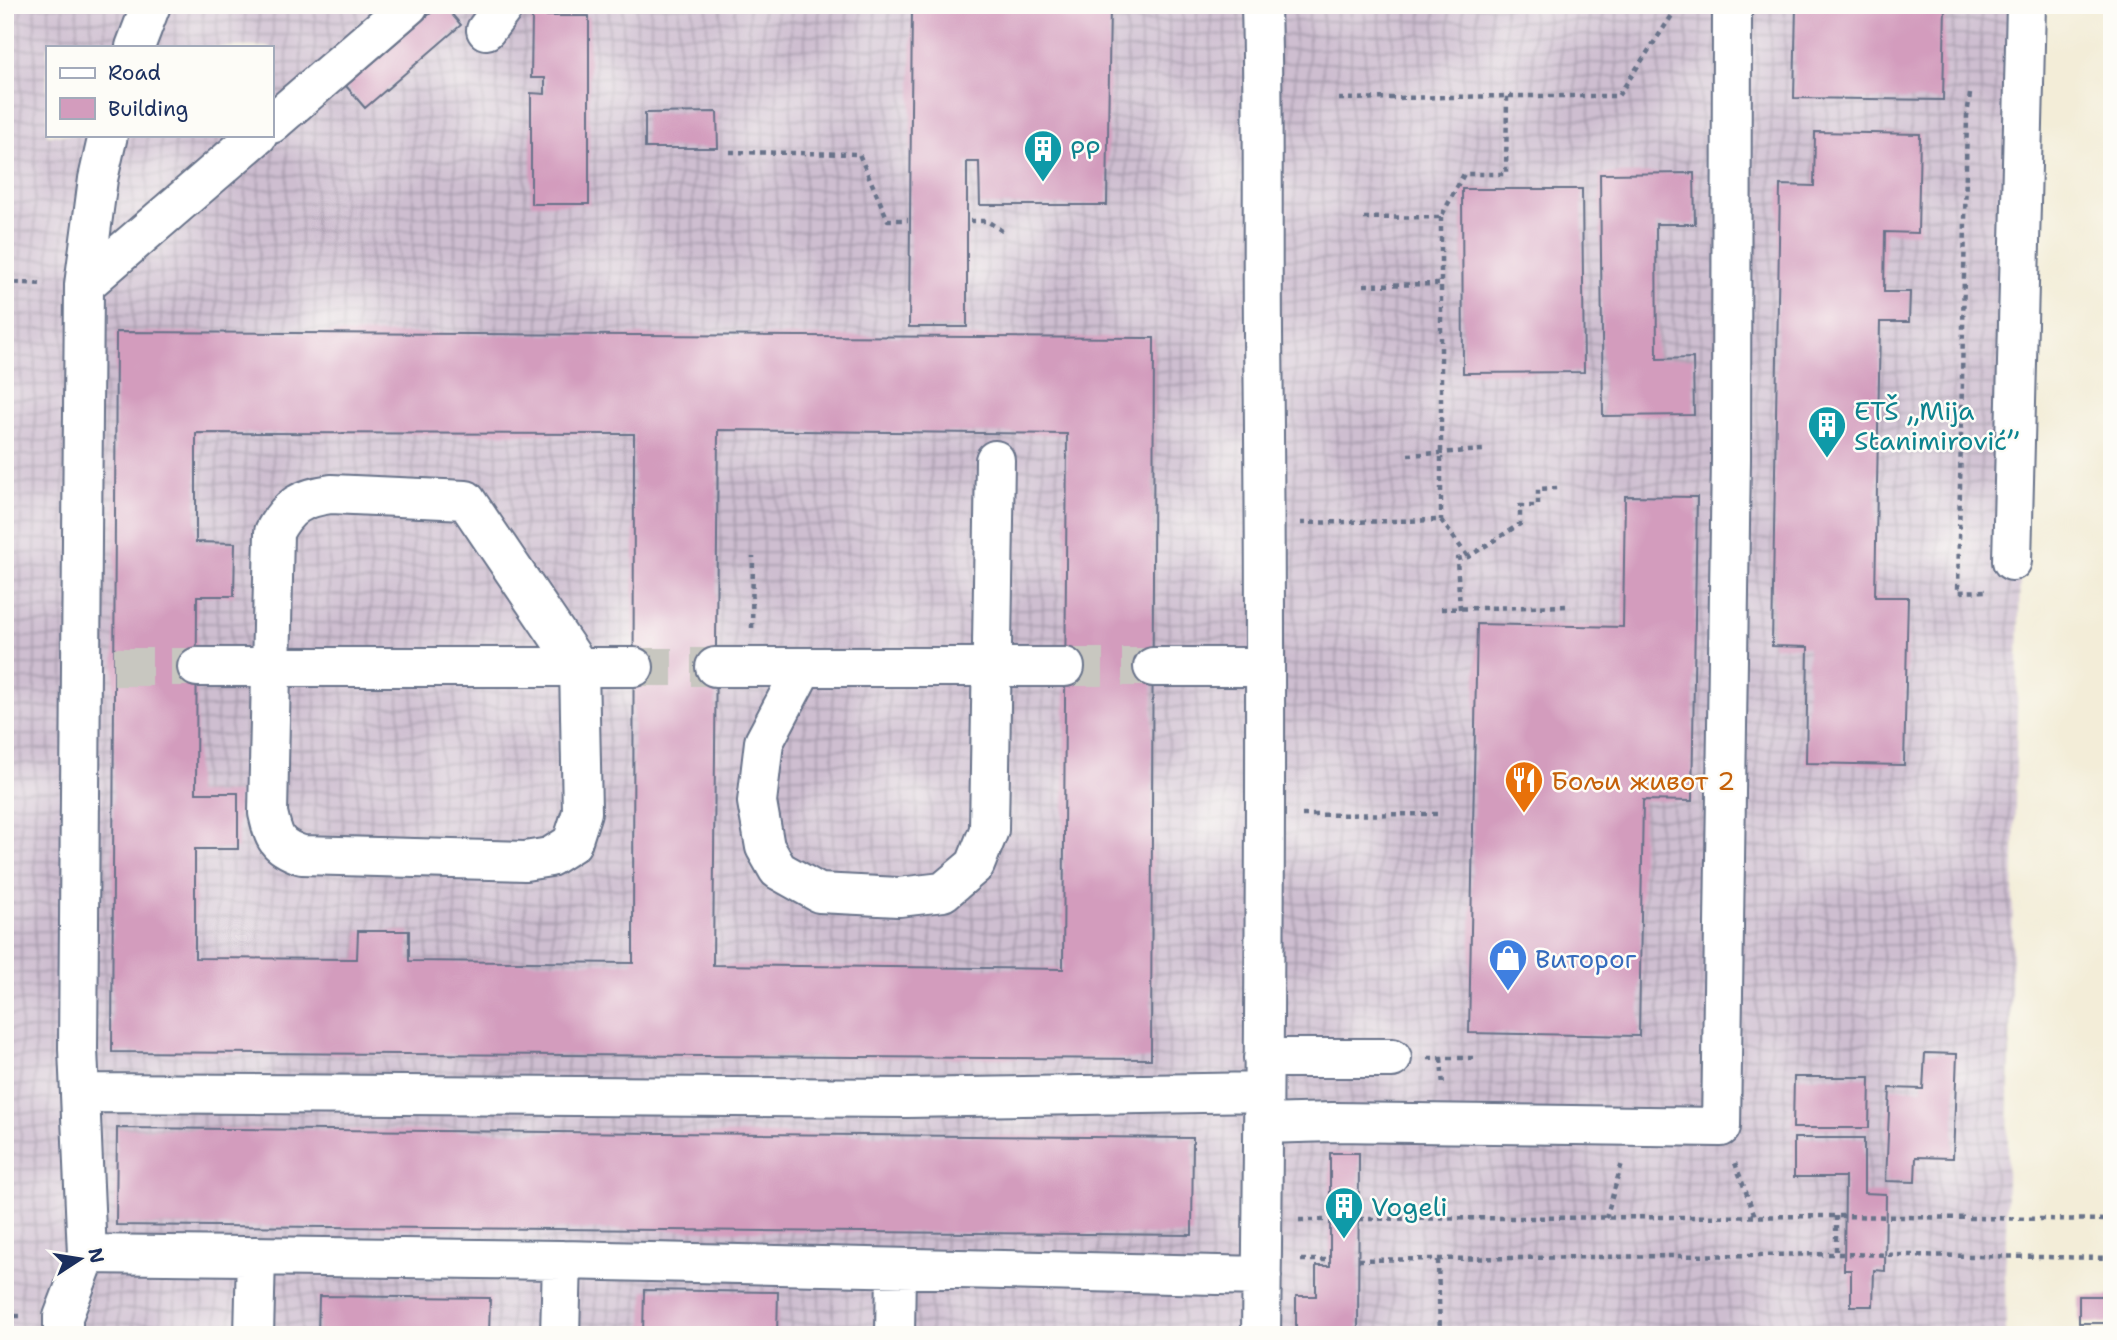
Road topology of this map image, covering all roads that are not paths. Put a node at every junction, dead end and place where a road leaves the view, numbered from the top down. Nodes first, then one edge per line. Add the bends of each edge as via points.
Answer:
1 (151, 5) edge
2 (408, 5) edge
3 (1261, 5) edge
4 (1732, 5) edge
5 (2026, 5) edge
6 (135, 46) edge
7 (273, 122) edge
8 (107, 136) edge
9 (257, 136) edge
10 (84, 285) junction
11 (995, 460) dead end
12 (2012, 561) road end
13 (197, 667) tunnel mouth
14 (272, 667) junction
15 (579, 667) junction
16 (634, 667) tunnel mouth
17 (733, 667) tunnel mouth
18 (992, 667) junction
19 (1065, 667) tunnel mouth
20 (1153, 667) tunnel mouth
21 (1265, 667) junction
22 (803, 668) junction
23 (1392, 1058) dead end
24 (1264, 1091) junction
25 (80, 1093) junction
26 (87, 1254) junction
27 (256, 1256) junction
28 (562, 1260) junction
29 (896, 1268) junction
30 (1262, 1276) junction
31 (63, 1335) edge
32 (254, 1335) edge
33 (560, 1335) edge
34 (895, 1335) edge
35 (1261, 1335) edge

1 - 6 lane
2 - 7 lane
3 - 21 lane
4 - 24 lane via 1721,1127 1345,1122
5 - 12 lane
8 - 10 lane
9 - 10 lane
10 - 25 lane via 98,667 78,1049
11 - 18 lane
13 - 14 lane
14 - 15 lane
14 - 15 lane via 274,532 296,504 331,494 466,500
14 - 15 lane via 268,813 272,834 285,849 320,856 524,861 550,858 572,842 582,812
15 - 16 lane
17 - 22 lane
18 - 19 lane
18 - 22 lane
18 - 22 lane via 989,830 975,865 943,891 898,897 819,893 778,870 765,846 757,802 764,742
20 - 21 lane
21 - 24 lane
23 - 24 lane
24 - 25 lane via 906,1098
24 - 30 lane
25 - 26 lane
26 - 27 lane
26 - 31 lane via 63,1317
27 - 28 lane
27 - 32 lane
28 - 29 lane
28 - 33 lane
29 - 30 lane
29 - 34 lane
30 - 35 lane

